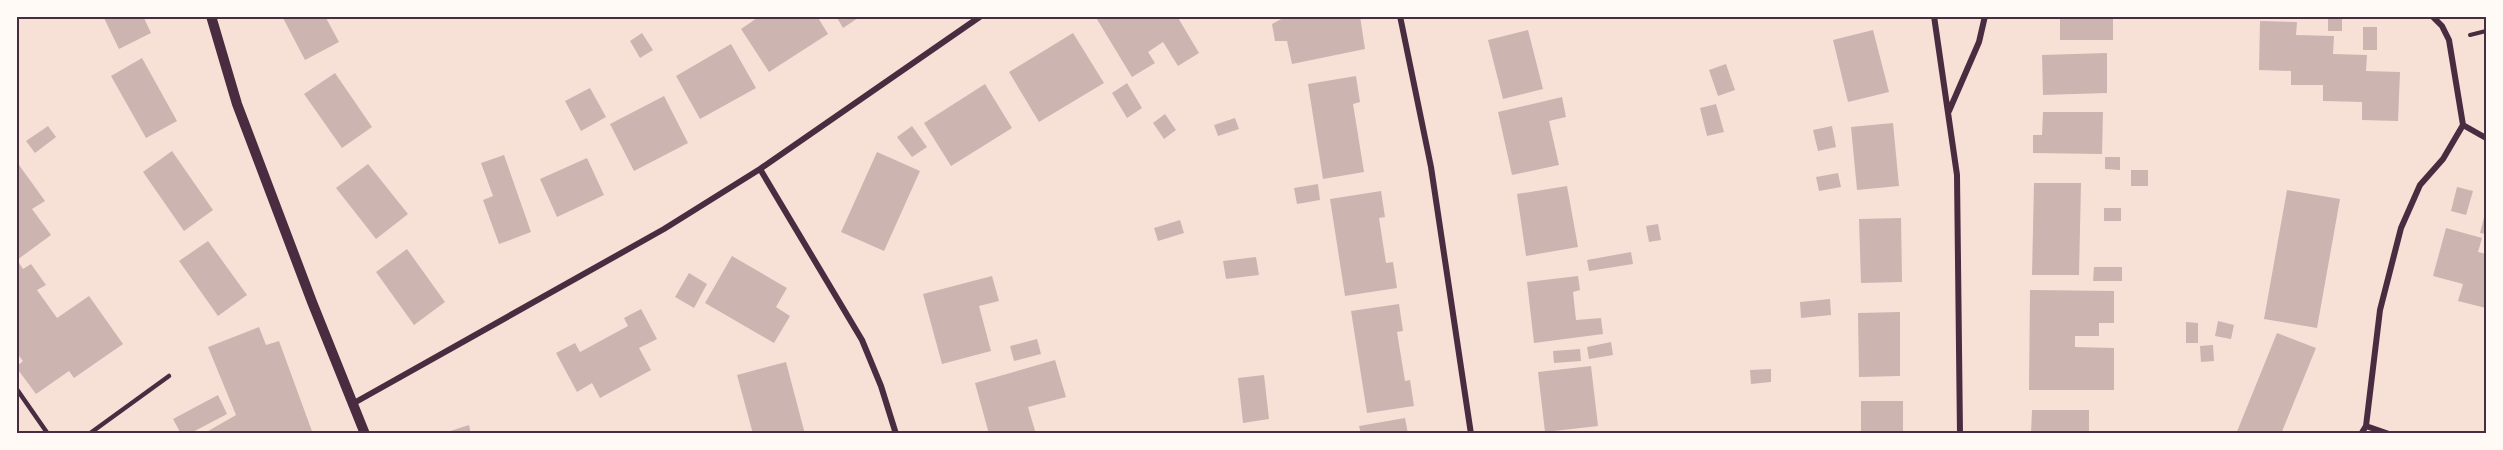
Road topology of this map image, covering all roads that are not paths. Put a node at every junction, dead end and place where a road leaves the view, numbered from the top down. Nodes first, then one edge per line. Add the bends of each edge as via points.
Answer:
1 (211, 16) edge
2 (981, 16) edge
3 (1400, 16) edge
4 (1934, 16) edge
5 (1985, 16) edge
6 (2432, 16) edge
7 (1948, 111) junction
8 (2463, 124) junction
9 (2487, 138) edge
10 (760, 169) junction
11 (169, 376) dead end
12 (16, 388) edge
13 (354, 403) junction
14 (2366, 426) junction
15 (48, 434) edge
16 (89, 434) edge
17 (365, 434) edge
18 (897, 434) edge
19 (1471, 434) edge
20 (1960, 434) edge
21 (2361, 434) edge
22 (2389, 434) edge

1 - 13 street via 237,104
2 - 10 street
3 - 19 street via 1431,167
4 - 7 street
5 - 7 street via 1979,42
6 - 8 street via 2449,40
7 - 20 street via 1957,175
8 - 9 street
8 - 14 street via 2443,159 2420,185 2401,228 2380,310
10 - 13 street via 634,246
10 - 18 street via 862,340
11 - 16 lane
12 - 15 lane
13 - 17 street
14 - 21 street
14 - 22 street

